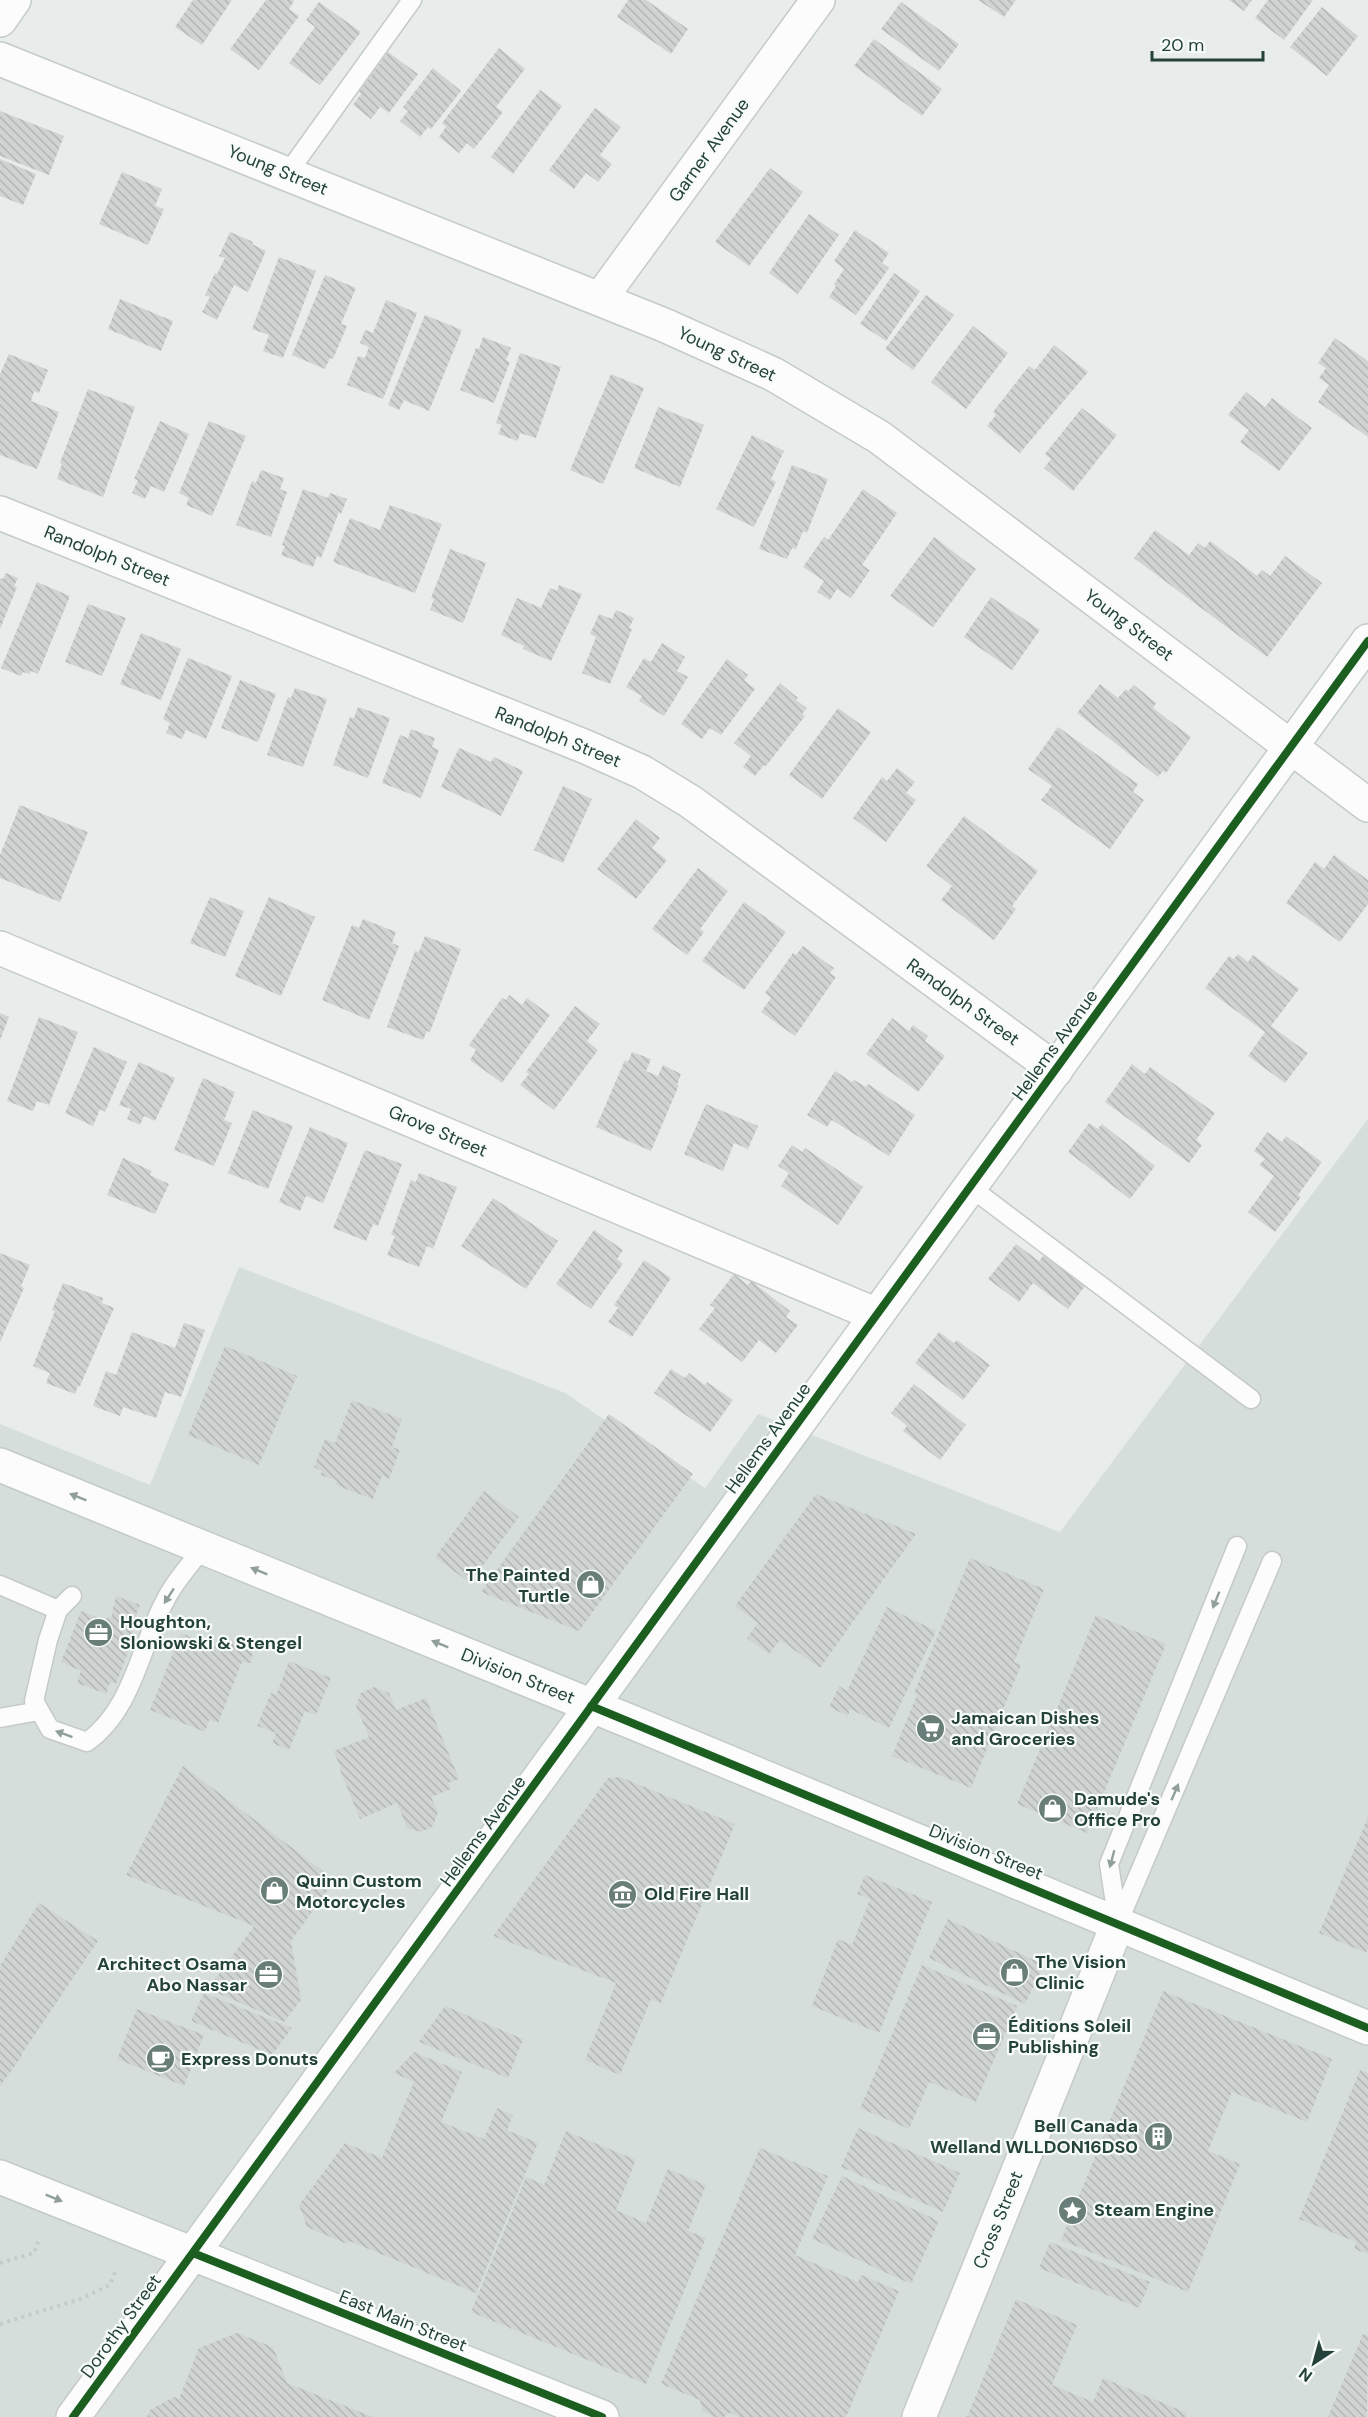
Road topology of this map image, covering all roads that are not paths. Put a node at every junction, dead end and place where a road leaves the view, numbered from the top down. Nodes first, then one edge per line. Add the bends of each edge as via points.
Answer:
1 (14, 0) edge
2 (412, 0) edge
3 (818, 0) edge
4 (0, 20) edge
5 (0, 59) edge
6 (287, 174) junction
7 (600, 299) junction
8 (0, 513) edge
9 (1368, 641) edge
10 (1292, 747) junction
11 (1368, 805) edge
12 (0, 948) edge
13 (1056, 1070) junction
14 (970, 1187) junction
15 (877, 1315) junction
16 (1251, 1399) dead end
17 (0, 1465) edge
18 (1237, 1546) dead end
19 (203, 1548) junction
20 (1272, 1562) dead end
21 (0, 1585) edge
22 (72, 1596) dead end
23 (58, 1610) junction
24 (591, 1706) junction
25 (39, 1711) junction
26 (0, 1718) edge
27 (1118, 1923) junction
28 (1368, 2028) edge
29 (0, 2176) edge
30 (193, 2253) junction
31 (73, 2417) edge
32 (602, 2417) edge
33 (919, 2417) edge

1 - 4 street
2 - 6 lane
3 - 7 street, Garner Avenue
5 - 6 street, Young Street
6 - 7 street, Young Street
7 - 10 street, Young Street via 773,374 879,437
8 - 13 street, Randolph Street via 642,772 691,802
9 - 10 street, Hellems Avenue
10 - 11 street, Young Street
10 - 13 street, Hellems Avenue
12 - 15 street, Grove Street
13 - 14 street, Hellems Avenue
14 - 15 street, Hellems Avenue
14 - 16 lane
15 - 24 street, Hellems Avenue
19 -> 17 street, Division Street
18 -> 27 lane via 1109,1864
24 -> 19 street, Division Street
19 -> 25 lane via 165,1600 133,1681 99,1734 87,1742 50,1729
27 -> 20 lane
21 - 23 lane
22 - 23 lane
23 - 25 lane via 34,1701
24 - 27 street, Division Street
24 - 30 street, Hellems Avenue
25 - 26 lane
27 - 28 street, Division Street
27 - 33 street, Cross Street
29 -> 30 street, East Main Street
30 - 31 street, Dorothy Street
30 - 32 street, East Main Street

